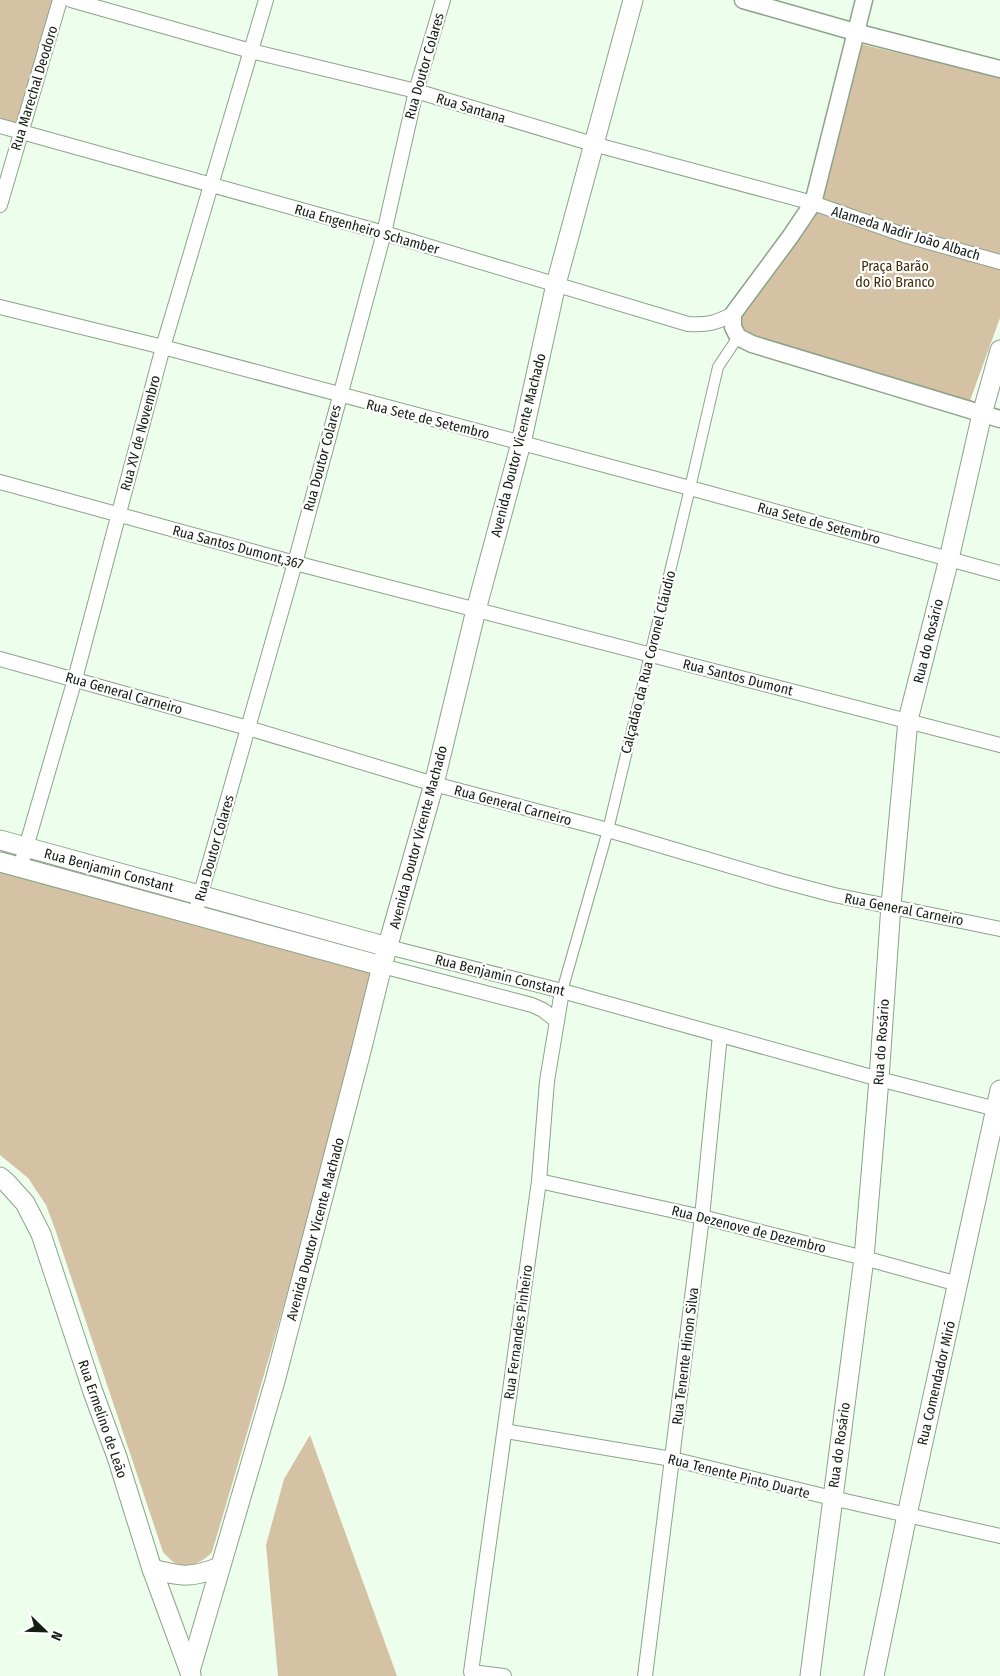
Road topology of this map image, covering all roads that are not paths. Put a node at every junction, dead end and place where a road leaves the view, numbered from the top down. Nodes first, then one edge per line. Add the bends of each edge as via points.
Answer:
1 (60, 0) edge
2 (71, 0) edge
3 (266, 0) edge
4 (443, 0) edge
5 (633, 0) edge
6 (743, 0) edge
7 (864, 0) edge
8 (855, 32) junction
9 (251, 51) junction
10 (1000, 69) edge
11 (416, 91) junction
12 (0, 126) edge
13 (21, 131) junction
14 (593, 144) junction
15 (211, 185) junction
16 (813, 204) junction
17 (0, 205) edge
18 (384, 233) junction
19 (1000, 262) edge
20 (556, 284) junction
21 (0, 307) edge
22 (733, 314) junction
23 (738, 337) junction
24 (163, 347) junction
25 (1000, 350) edge
26 (339, 396) junction
27 (991, 417) edge
28 (521, 443) junction
29 (0, 482) edge
30 (690, 488) junction
31 (118, 514) junction
32 (949, 559) junction
33 (295, 563) junction
34 (1000, 573) edge
35 (476, 610) junction
36 (650, 654) junction
37 (0, 659) edge
38 (75, 679) junction
39 (908, 720) junction
40 (248, 728) junction
41 (1000, 745) edge
42 (434, 784) junction
43 (608, 830) junction
44 (0, 840) edge
45 (26, 848) junction
46 (0, 862) edge
47 (20, 868) junction
48 (200, 895) junction
49 (891, 905) junction
50 (195, 914) junction
51 (1000, 928) edge
52 (388, 947) junction
53 (382, 966) junction
54 (562, 991) junction
55 (557, 1021) junction
56 (720, 1035) junction
57 (879, 1079) junction
58 (1000, 1090) edge
59 (998, 1109) edge
60 (0, 1177) edge
61 (539, 1181) junction
62 (702, 1217) junction
63 (864, 1258) junction
64 (958, 1284) junction
65 (505, 1431) junction
66 (672, 1459) junction
67 (832, 1498) junction
68 (907, 1515) junction
69 (1000, 1536) edge
70 (220, 1567) junction
71 (152, 1570) junction
72 (194, 1674) edge
73 (471, 1674) edge
74 (504, 1676) edge
75 (645, 1676) edge
76 (810, 1676) edge
77 (874, 1676) edge

1 - 13 street, Rua Marechal Deodoro
2 - 9 street, Rua Santana
3 - 9 street, Rua XV de Novembro
4 - 11 street, Rua Doutor Colares
5 - 14 main road, Avenida Doutor Vicente Machado
6 - 8 street
7 - 8 street
8 - 10 street
8 - 16 street
9 - 11 street, Rua Santana
9 - 15 street, Rua XV de Novembro
11 - 14 street, Rua Santana
11 - 18 street, Rua Doutor Colares
12 - 13 street, Rua Engenheiro Schamber
13 - 15 street, Rua Engenheiro Schamber
13 - 17 street, Rua Marechal Deodoro
14 - 16 street, Rua Santana
14 - 20 main road, Avenida Doutor Vicente Machado
15 - 18 street, Rua Engenheiro Schamber
15 - 24 street, Rua XV de Novembro
16 - 19 street, Alameda Nadir João Albach via 904,235
16 - 22 street
18 - 20 street, Rua Engenheiro Schamber
18 - 26 street, Rua Doutor Colares
20 - 22 street, Rua Engenheiro Schamber via 688,324 704,325
20 - 28 main road, Avenida Doutor Vicente Machado
21 - 24 street, Rua Sete de Setembro
22 - 23 street via 733,327
23 - 27 street
23 - 30 street, Calçadão da Rua Coronel Cláudio via 718,367
24 - 26 street, Rua Sete de Setembro
24 - 31 street, Rua XV de Novembro
25 - 27 main road
26 - 28 street, Rua Sete de Setembro
26 - 33 street, Rua Doutor Colares
27 - 32 main road, Rua do Rosário
28 - 30 street, Rua Sete de Setembro
28 - 35 main road, Avenida Doutor Vicente Machado
29 - 31 street, Rua Santos Dumont,367
30 - 32 street, Rua Sete de Setembro
30 - 36 street, Calçadão da Rua Coronel Cláudio
31 - 33 street, Rua Santos Dumont,367
31 - 38 street, Rua XV de Novembro
32 - 34 street, Rua Sete de Setembro
32 - 39 main road, Rua do Rosário
33 - 35 street, Rua Santos Dumont,367
33 - 40 street, Rua Doutor Colares
35 - 36 street, Rua Santos Dumont
35 - 42 main road, Avenida Doutor Vicente Machado
36 - 39 street, Rua Santos Dumont
36 - 43 street, Calçadão da Rua Coronel Cláudio
37 - 38 street, Rua General Carneiro
38 - 40 street, Rua General Carneiro
38 - 45 street, Rua XV de Novembro
39 - 41 street, Rua Santos Dumont
39 - 49 main road, Rua do Rosário
40 - 42 street, Rua General Carneiro
40 - 48 street, Rua Doutor Colares
42 - 43 street, Rua General Carneiro
42 - 52 main road, Avenida Doutor Vicente Machado
43 - 49 street, Rua General Carneiro via 781,881
43 - 54 street, Calçadão da Rua Coronel Cláudio
44 - 45 main road, Rua Benjamin Constant
45 - 47 street, Rua XV de Novembro
45 - 48 main road, Rua Benjamin Constant
46 - 47 main road, Rua Benjamin Constant
47 - 50 main road, Rua Benjamin Constant
48 - 50 street, Rua Doutor Colares
48 - 52 main road, Rua Benjamin Constant
49 - 51 street, Rua General Carneiro
49 - 57 main road, Rua do Rosário
50 - 53 main road, Rua Benjamin Constant
52 - 53 main road, Avenida Doutor Vicente Machado
52 - 54 street, Rua Benjamin Constant
53 - 55 street, Rua Benjamin Constant via 524,1002 543,1010
53 - 70 main road, Avenida Doutor Vicente Machado via 275,1380
54 - 55 street, Rua Fernandes Pinheiro
54 - 56 street, Rua Benjamin Constant
55 - 61 street, Rua Fernandes Pinheiro via 547,1081
56 - 57 street, Rua Benjamin Constant
56 - 62 street, Rua Tenente Hinon Silva
57 - 59 street, Rua Benjamin Constant
57 - 63 main road, Rua do Rosário
58 - 59 main road, Rua Comendador Miró
59 - 64 main road, Rua Comendador Miró
60 - 71 main road, Rua Ermelino de Leão via 25,1203 41,1234
61 - 62 street, Rua Dezenove de Dezembro
61 - 65 street, Rua Fernandes Pinheiro
62 - 63 street, Rua Dezenove de Dezembro
62 - 66 street, Rua Tenente Hinon Silva
63 - 64 street, Rua Dezenove de Dezembro
63 - 67 main road, Rua do Rosário
64 - 68 main road, Rua Comendador Miró
65 - 66 street, Rua Tenente Pinto Duarte
65 - 73 street, Rua Fernandes Pinheiro
66 - 67 street, Rua Tenente Pinto Duarte
66 - 75 street, Rua Tenente Hinon Silva
67 - 68 street, Rua Tenente Pinto Duarte
67 - 76 main road, Rua do Rosário
68 - 69 street, Rua Tenente Pinto Duarte
68 - 77 main road, Rua Comendador Miró
70 - 71 main road via 191,1576
70 - 72 main road, Avenida Doutor Vicente Machado
71 - 72 main road, Rua Ermelino de Leão
73 - 74 street

